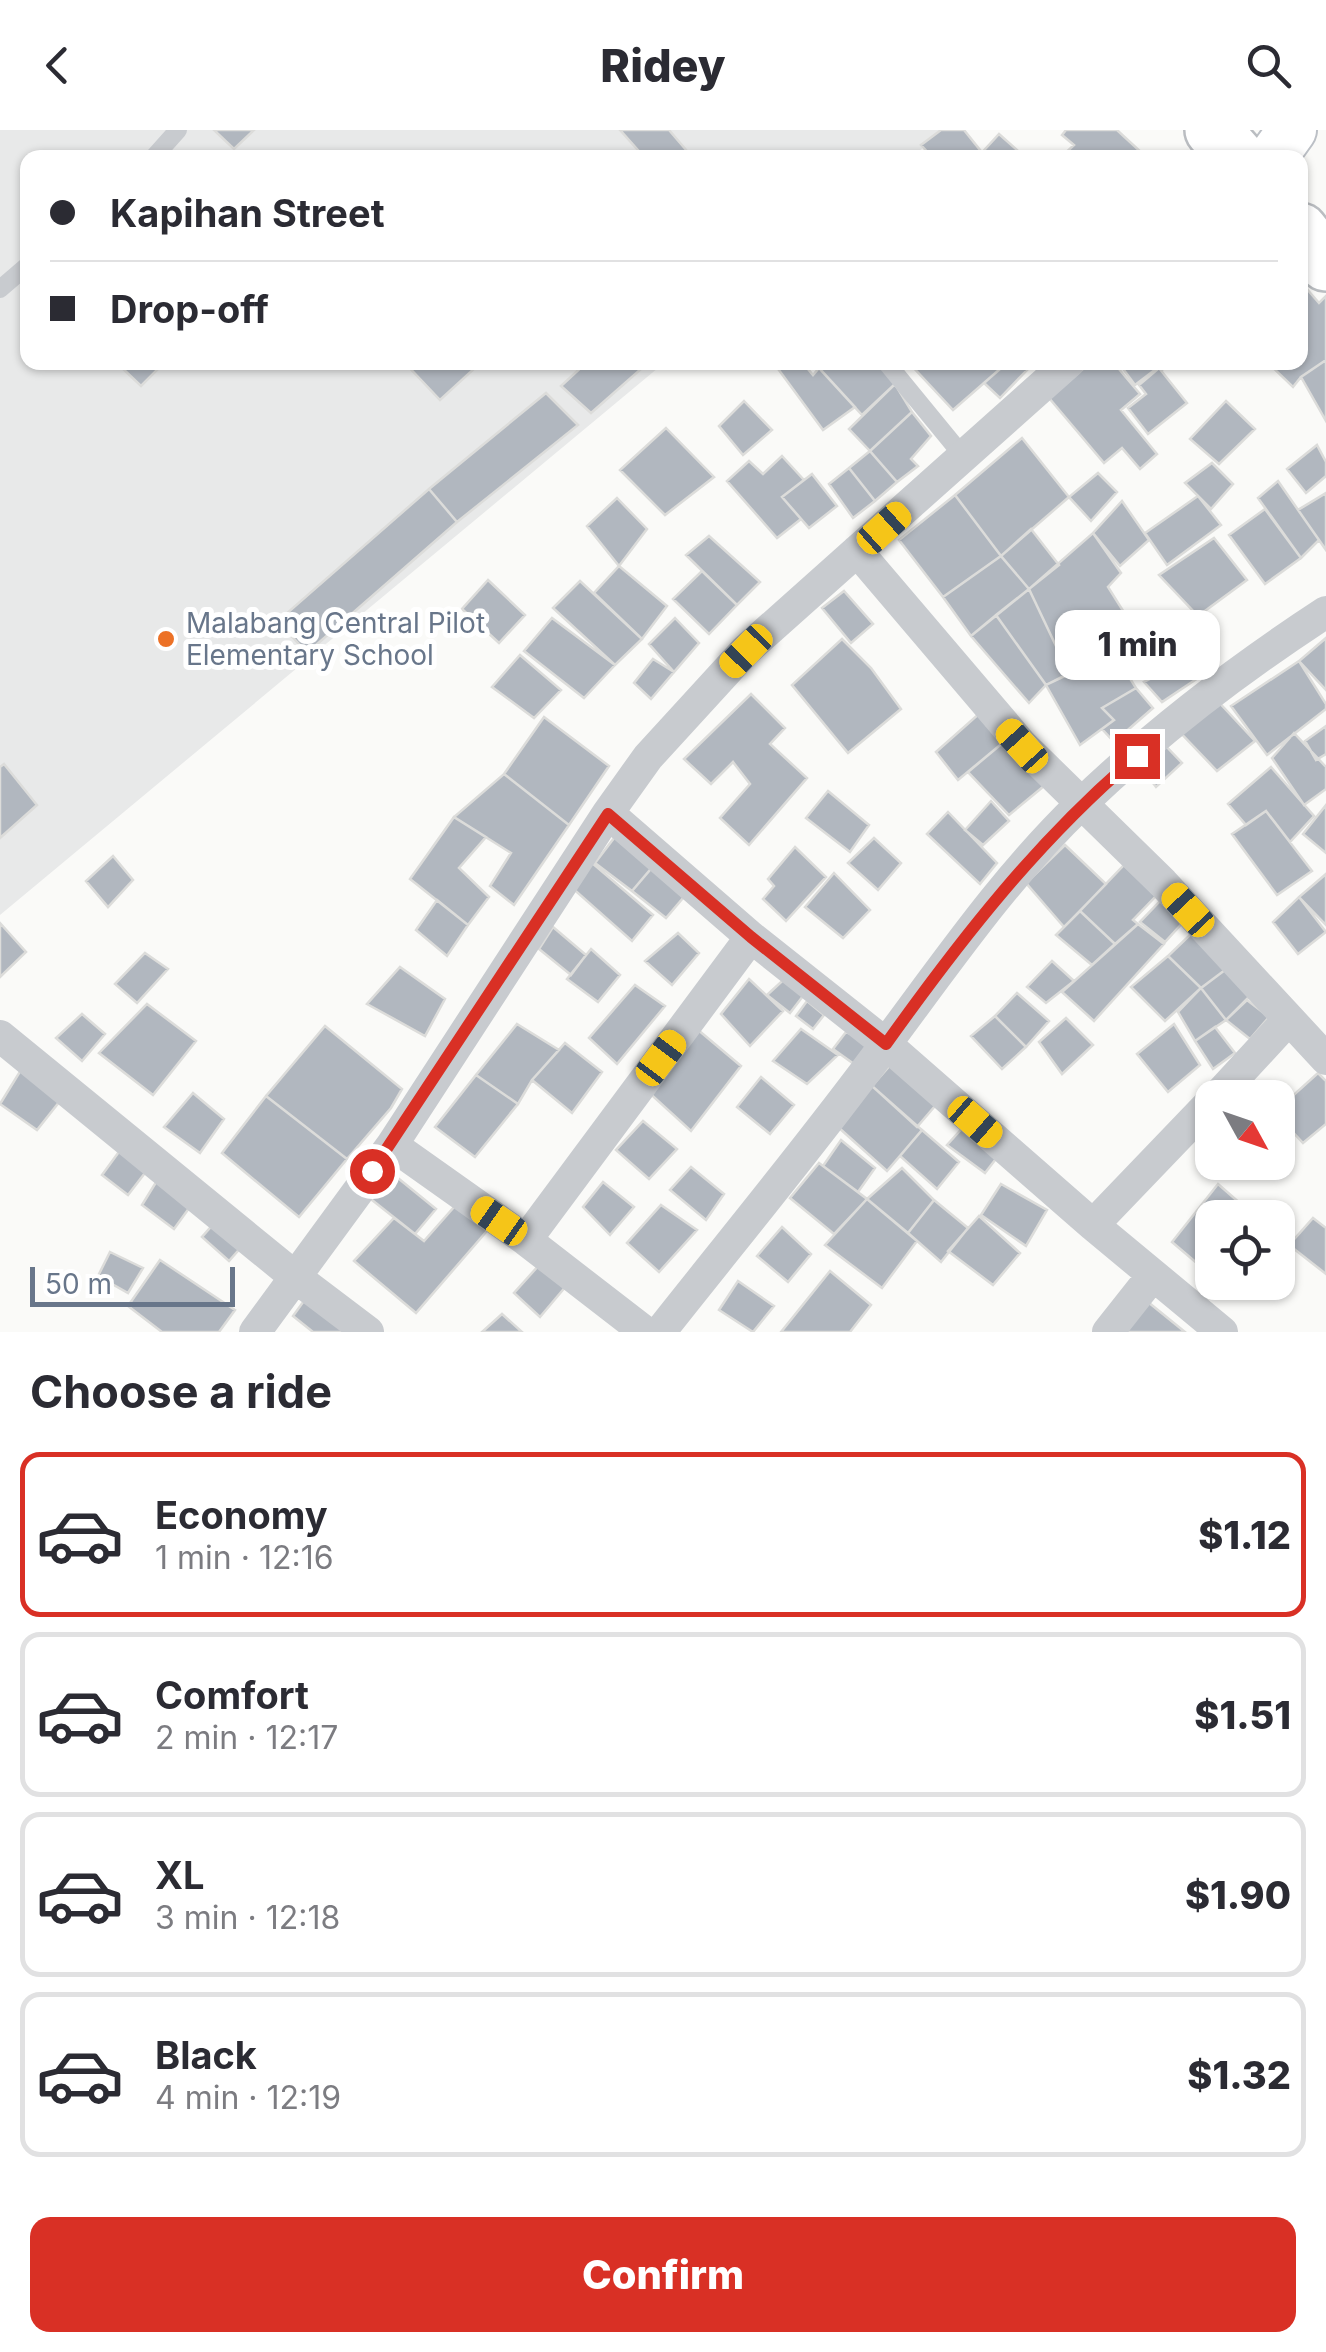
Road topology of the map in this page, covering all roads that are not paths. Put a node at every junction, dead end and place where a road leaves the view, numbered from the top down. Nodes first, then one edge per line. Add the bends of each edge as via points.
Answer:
1 (178, 130) edge
2 (1212, 130) edge
3 (161, 150) edge
4 (1231, 150) edge
5 (1308, 241) edge
6 (1326, 263) edge
7 (20, 272) edge
8 (0, 289) edge
9 (893, 370) edge
10 (1060, 370) edge
11 (963, 456) junction
12 (857, 552) junction
13 (1326, 612) edge
14 (1081, 804) junction
15 (608, 814) junction
16 (751, 937) junction
17 (1289, 1019) junction
18 (0, 1036) edge
19 (886, 1044) junction
20 (1326, 1059) edge
21 (1232, 1080) edge
22 (1195, 1119) edge
23 (392, 1145) junction
24 (1093, 1225) junction
25 (526, 1240) junction
26 (1153, 1274) junction
27 (294, 1276) junction
28 (255, 1332) edge
29 (368, 1332) edge
30 (646, 1332) edge
31 (660, 1332) edge
32 (1108, 1332) edge
33 (1222, 1332) edge

1 - 3 lane
2 - 4 highway
5 - 6 highway
7 - 8 lane
9 - 11 lane
10 - 11 street
11 - 12 street
12 - 14 street via 988,708
12 - 15 street via 692,706
13 - 14 street via 1222,684
14 - 17 street
14 - 19 street via 954,948
15 - 16 street
15 - 23 street
16 - 19 street
16 - 25 street
17 - 20 street
17 - 21 street
18 - 27 street
19 - 24 street
19 - 31 street
22 - 24 street
23 - 25 street
23 - 27 street
24 - 26 street
25 - 30 street
26 - 32 street
26 - 33 street
27 - 28 street
27 - 29 street

